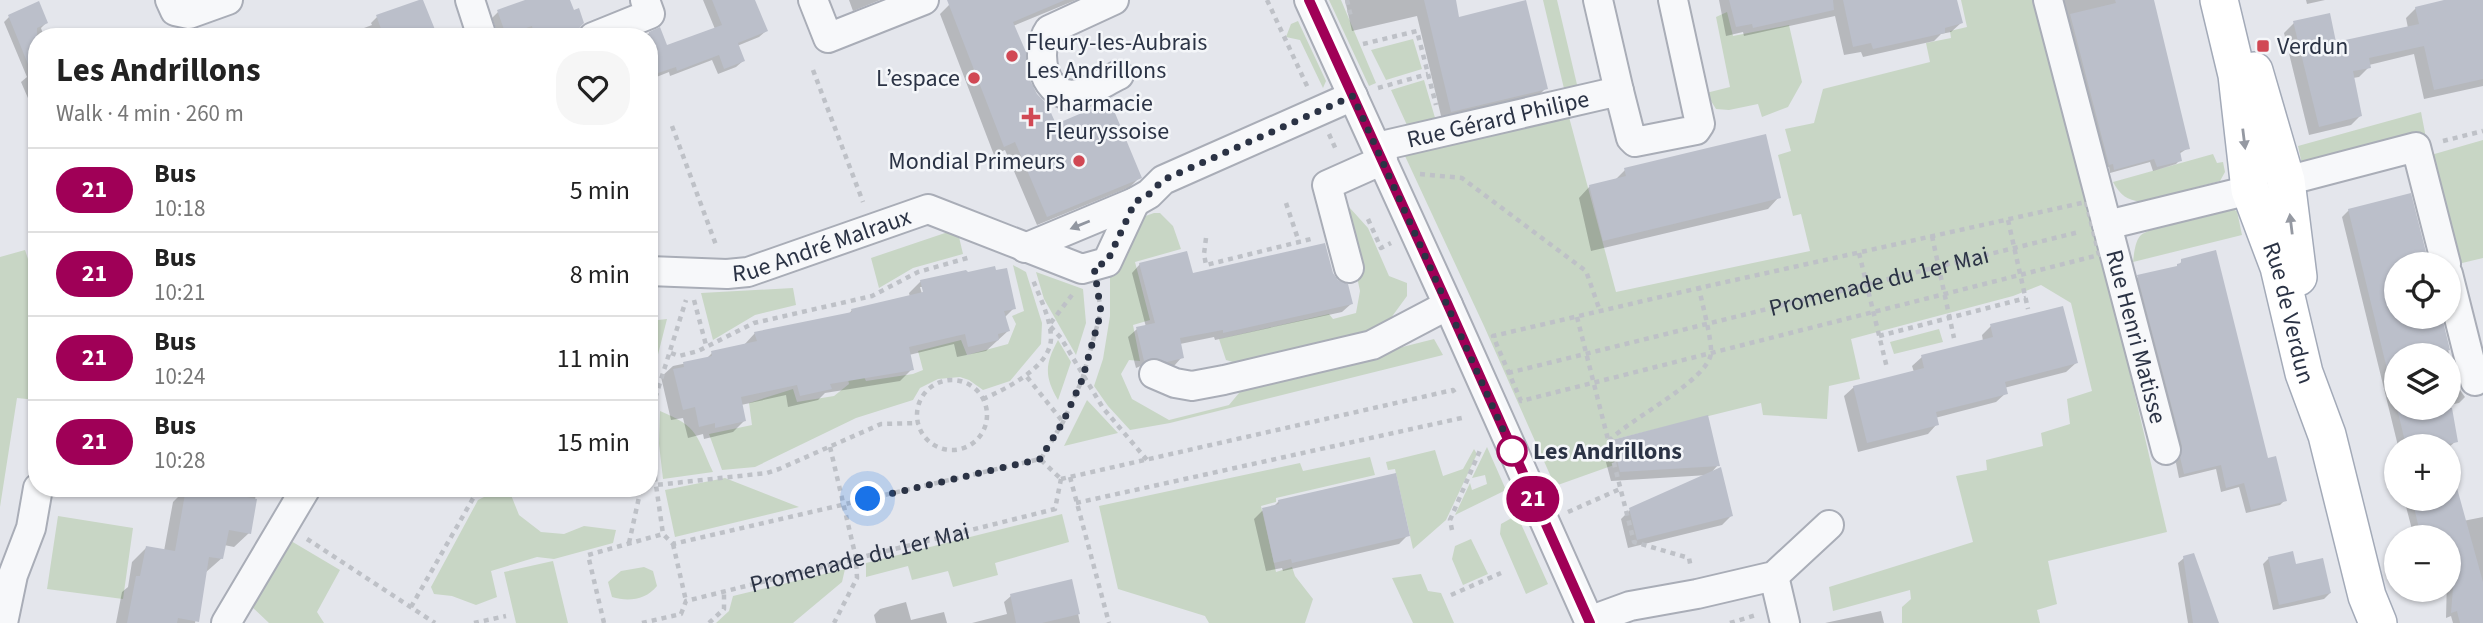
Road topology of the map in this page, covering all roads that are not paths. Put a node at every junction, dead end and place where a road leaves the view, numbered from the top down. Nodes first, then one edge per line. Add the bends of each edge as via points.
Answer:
1 (170, 0) edge
2 (228, 0) edge
3 (470, 0) edge
4 (813, 0) edge
5 (924, 0) edge
6 (1114, 0) edge
7 (1309, 0) edge
8 (1598, 0) edge
9 (1672, 0) edge
10 (2048, 0) edge
11 (2219, 0) edge
12 (2235, 0) edge
13 (647, 7) edge
14 (479, 28) edge
15 (609, 28) edge
16 (1119, 75) dead end
17 (1619, 91) junction
18 (1361, 93) junction
19 (1380, 154) junction
20 (2286, 181) junction
21 (2250, 190) junction
22 (1135, 202) junction
23 (2100, 227) junction
24 (1023, 247) junction
25 (2443, 252) edge
26 (1349, 268) dead end
27 (658, 273) edge
28 (1448, 305) junction
29 (2461, 326) edge
30 (1154, 374) dead end
31 (2475, 381) dead end
32 (2166, 450) dead end
33 (36, 497) edge
34 (301, 497) edge
35 (1829, 525) dead end
36 (1774, 576) junction
37 (5, 590) edge
38 (237, 619) edge
39 (1589, 622) edge
40 (3, 623) edge
41 (1785, 623) edge
42 (2378, 623) edge
43 (2389, 623) edge

1 - 2 street via 175,11 190,14
3 - 14 street
4 - 5 street via 828,38
6 - 16 street via 1049,30 1041,52 1050,83 1063,92 1077,94
7 - 18 street
8 - 17 street, Rue Gérard Philipe
9 - 17 street, Rue Gérard Philipe via 1700,124 1696,130 1635,142
10 - 23 street, Rue Henri Matisse
11 -> 21 main road, Rue de Verdun via 2236,75
12 - 20 main road, Rue de Verdun
13 - 15 street
17 - 19 street, Rue Gérard Philipe
18 - 19 street
18 - 22 street via 1163,180
19 - 26 street, Rue Gérard Philipe via 1327,185
19 - 28 street
20 - 25 street via 2416,147
43 -> 20 main road, Rue de Verdun via 2299,285
21 - 23 street
21 - 42 main road, Rue de Verdun via 2279,267 2304,373 2327,435 2367,596
22 -> 24 street
22 - 24 street, Rue André Malraux via 1107,262 1082,270
23 - 32 street, Rue Henri Matisse
24 - 27 street, Rue André Malraux via 928,209 748,272 686,279
28 - 30 street via 1372,345 1224,380 1192,386
28 - 39 street
29 - 31 street
33 - 37 street via 31,528
34 - 38 street
35 - 36 street
36 - 39 street via 1630,606
36 - 41 street
37 - 40 street

